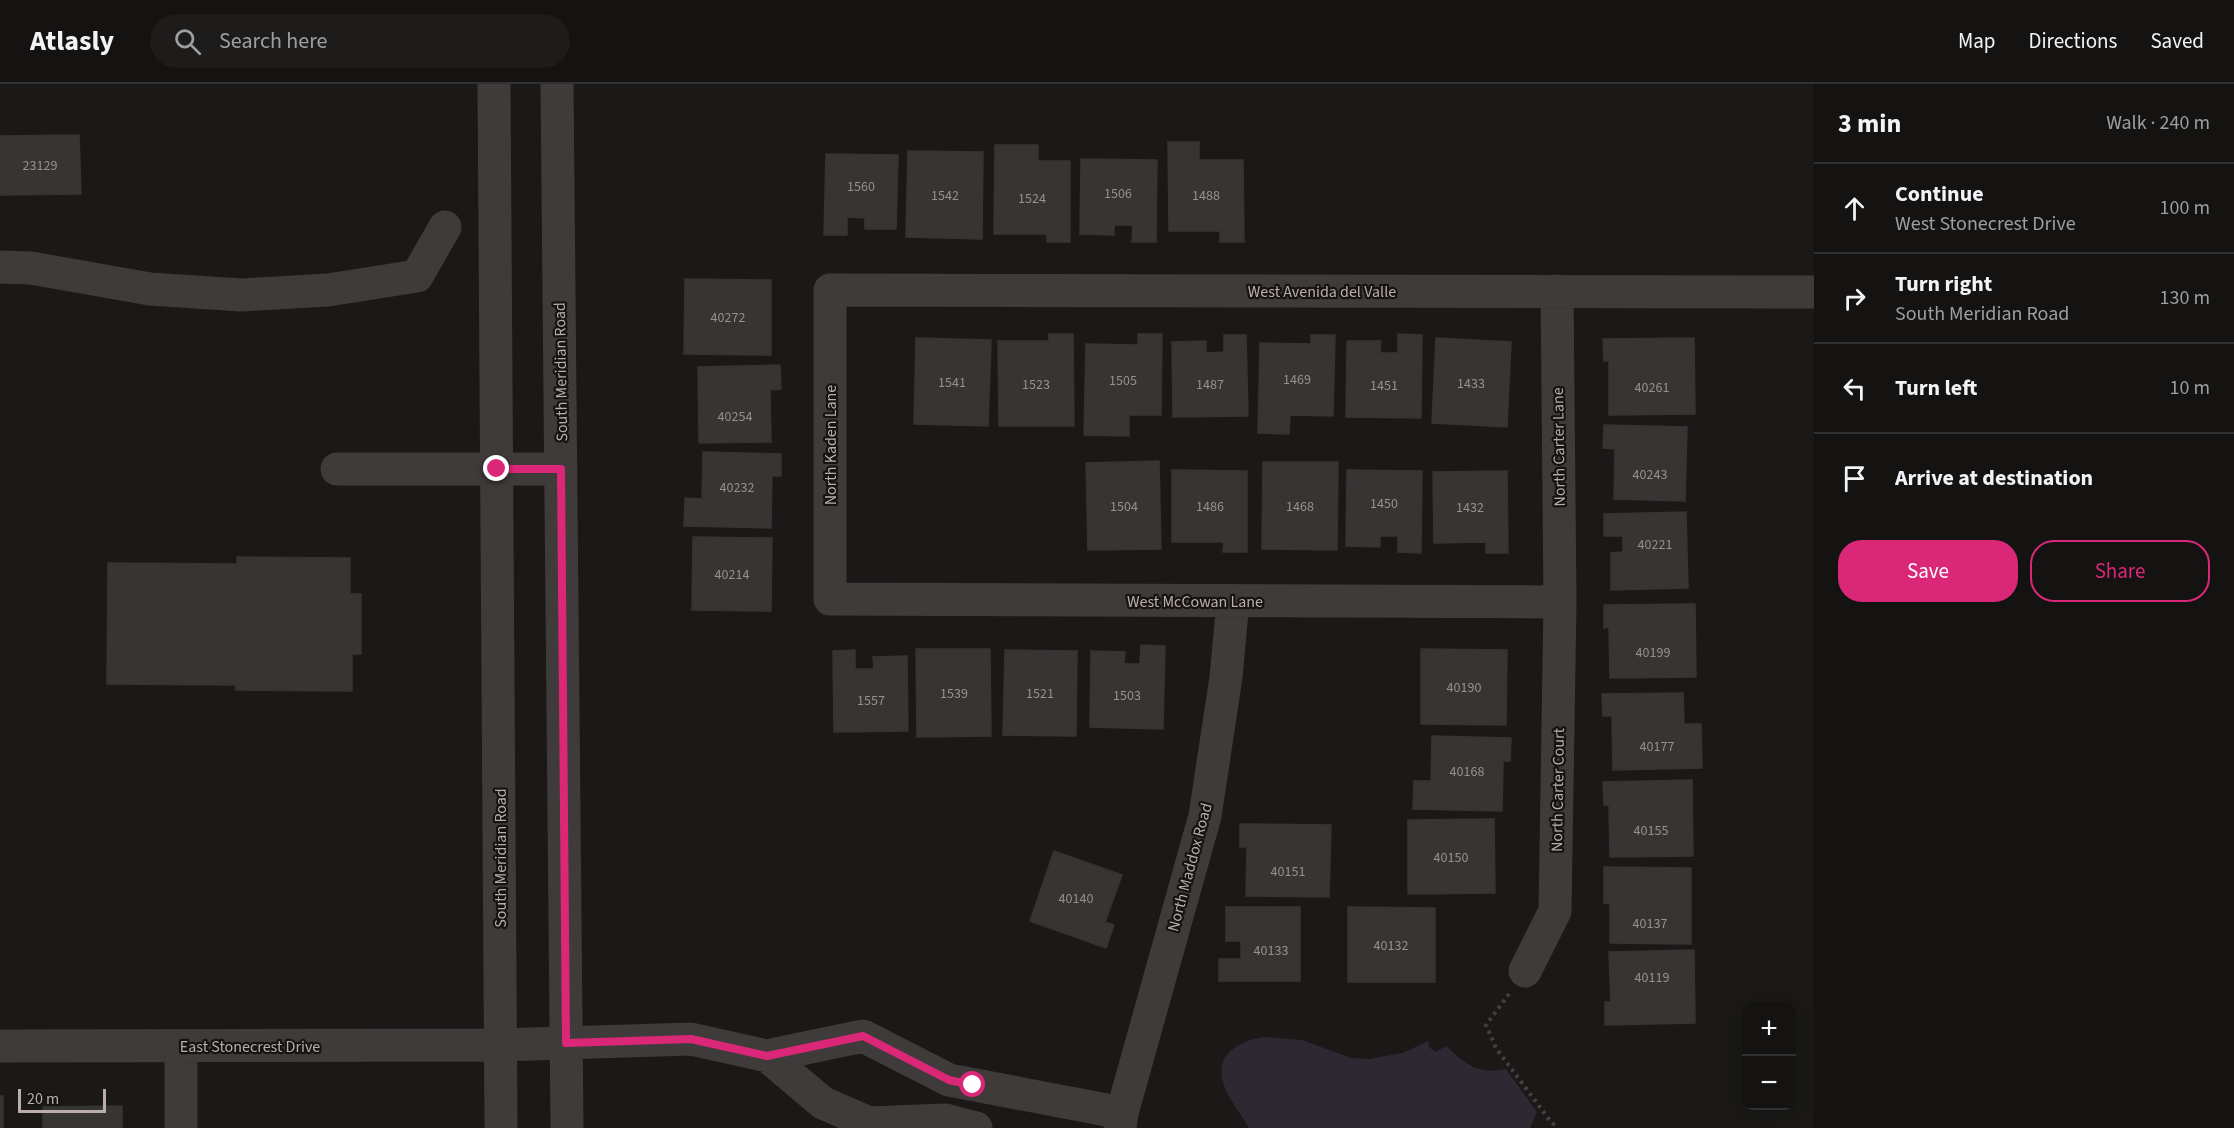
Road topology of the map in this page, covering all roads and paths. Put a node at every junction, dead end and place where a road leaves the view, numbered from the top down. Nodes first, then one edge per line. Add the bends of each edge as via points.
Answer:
1 (494, 84) edge
2 (557, 84) edge
3 (445, 226) dead end
4 (0, 267) edge
5 (830, 290) joint
6 (1557, 291) junction
7 (1814, 292) edge
8 (337, 469) dead end
9 (497, 469) junction
10 (561, 469) junction
11 (830, 599) joint
12 (1233, 601) junction
13 (1560, 602) junction
14 (1525, 971) joint
15 (566, 1043) junction
16 (500, 1045) junction
17 (0, 1046) edge
18 (181, 1046) junction
19 (767, 1056) junction
20 (928, 1069) junction
21 (1121, 1120) edge
22 (912, 1121) junction
23 (181, 1128) edge
24 (501, 1128) edge
25 (567, 1128) edge
26 (976, 1128) edge
27 (1558, 1128) edge

1 - 9 street, South Meridian Road
2 - 10 street, South Meridian Road
3 - 4 street via 417,276 328,290 241,295 150,290 31,268
5 - 6 street, West Avenida del Valle
5 - 11 street, North Kaden Lane
6 - 7 street, West Avenida del Valle
6 - 13 street, North Carter Lane
8 - 9 street
9 - 10 street
9 - 16 street, South Meridian Road
10 - 15 street, South Meridian Road
11 - 12 street, West McCowan Lane
12 - 13 street, West McCowan Lane
12 - 21 street, North Maddox Road via 1227,677 1205,816
13 - 14 street, North Carter Court via 1555,911
14 - 27 path via 1486,1025 1496,1048
15 - 16 street, East Stonecrest Drive
15 - 19 street, East Stonecrest Drive via 691,1039
15 - 25 street, South Meridian Road
16 - 18 street, East Stonecrest Drive
16 - 24 street, South Meridian Road
17 - 18 street, East Stonecrest Drive
18 - 23 street
19 - 20 street via 863,1036
19 - 22 street via 823,1103 869,1123
20 - 21 street via 949,1080
20 - 22 street
22 - 26 street via 945,1120

